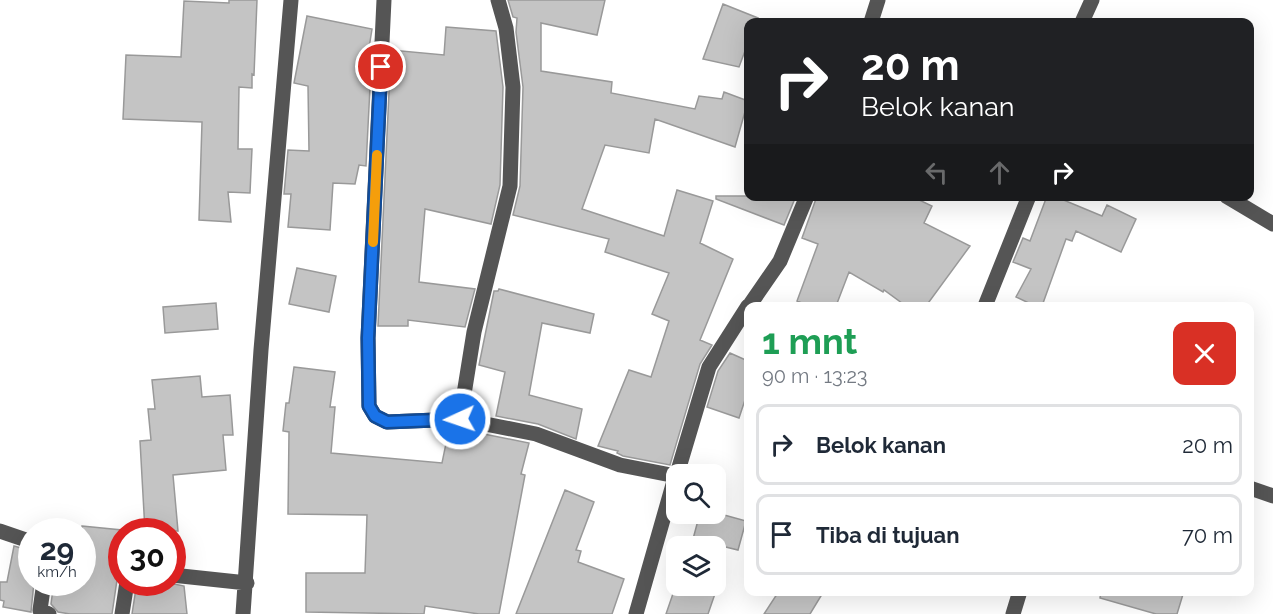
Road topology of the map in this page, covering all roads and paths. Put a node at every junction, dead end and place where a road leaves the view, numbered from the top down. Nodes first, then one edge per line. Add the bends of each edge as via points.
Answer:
1 (291, 0) edge
2 (384, 0) edge
3 (498, 0) edge
4 (878, 0) edge
5 (1092, 0) edge
6 (872, 18) edge
7 (1085, 18) edge
8 (805, 201) edge
9 (1027, 201) edge
10 (1234, 201) edge
11 (1273, 224) edge
12 (752, 302) edge
13 (987, 302) edge
14 (744, 314) edge
15 (460, 419) junction
16 (679, 464) edge
17 (666, 473) edge
18 (1254, 489) edge
19 (1273, 496) edge
20 (666, 510) edge
21 (0, 531) edge
22 (18, 537) edge
23 (186, 576) edge
24 (247, 583) junction
25 (42, 596) edge
26 (125, 596) edge
27 (1018, 596) edge
28 (49, 614) edge
29 (122, 614) edge
30 (243, 614) edge
31 (636, 614) edge
32 (1013, 614) edge

1 - 24 street via 261,350
2 - 15 street via 368,338 369,406 375,416 387,422
3 - 15 street via 506,28 513,87 510,186 474,332
4 - 6 street
5 - 7 street
8 - 12 street via 780,261
9 - 13 street
10 - 11 street
14 - 16 street via 709,367
15 - 17 street via 536,434 620,465
18 - 19 street
20 - 31 street
21 - 22 street
23 - 24 street
24 - 30 street
25 - 28 street via 40,610
26 - 29 street
27 - 32 street

